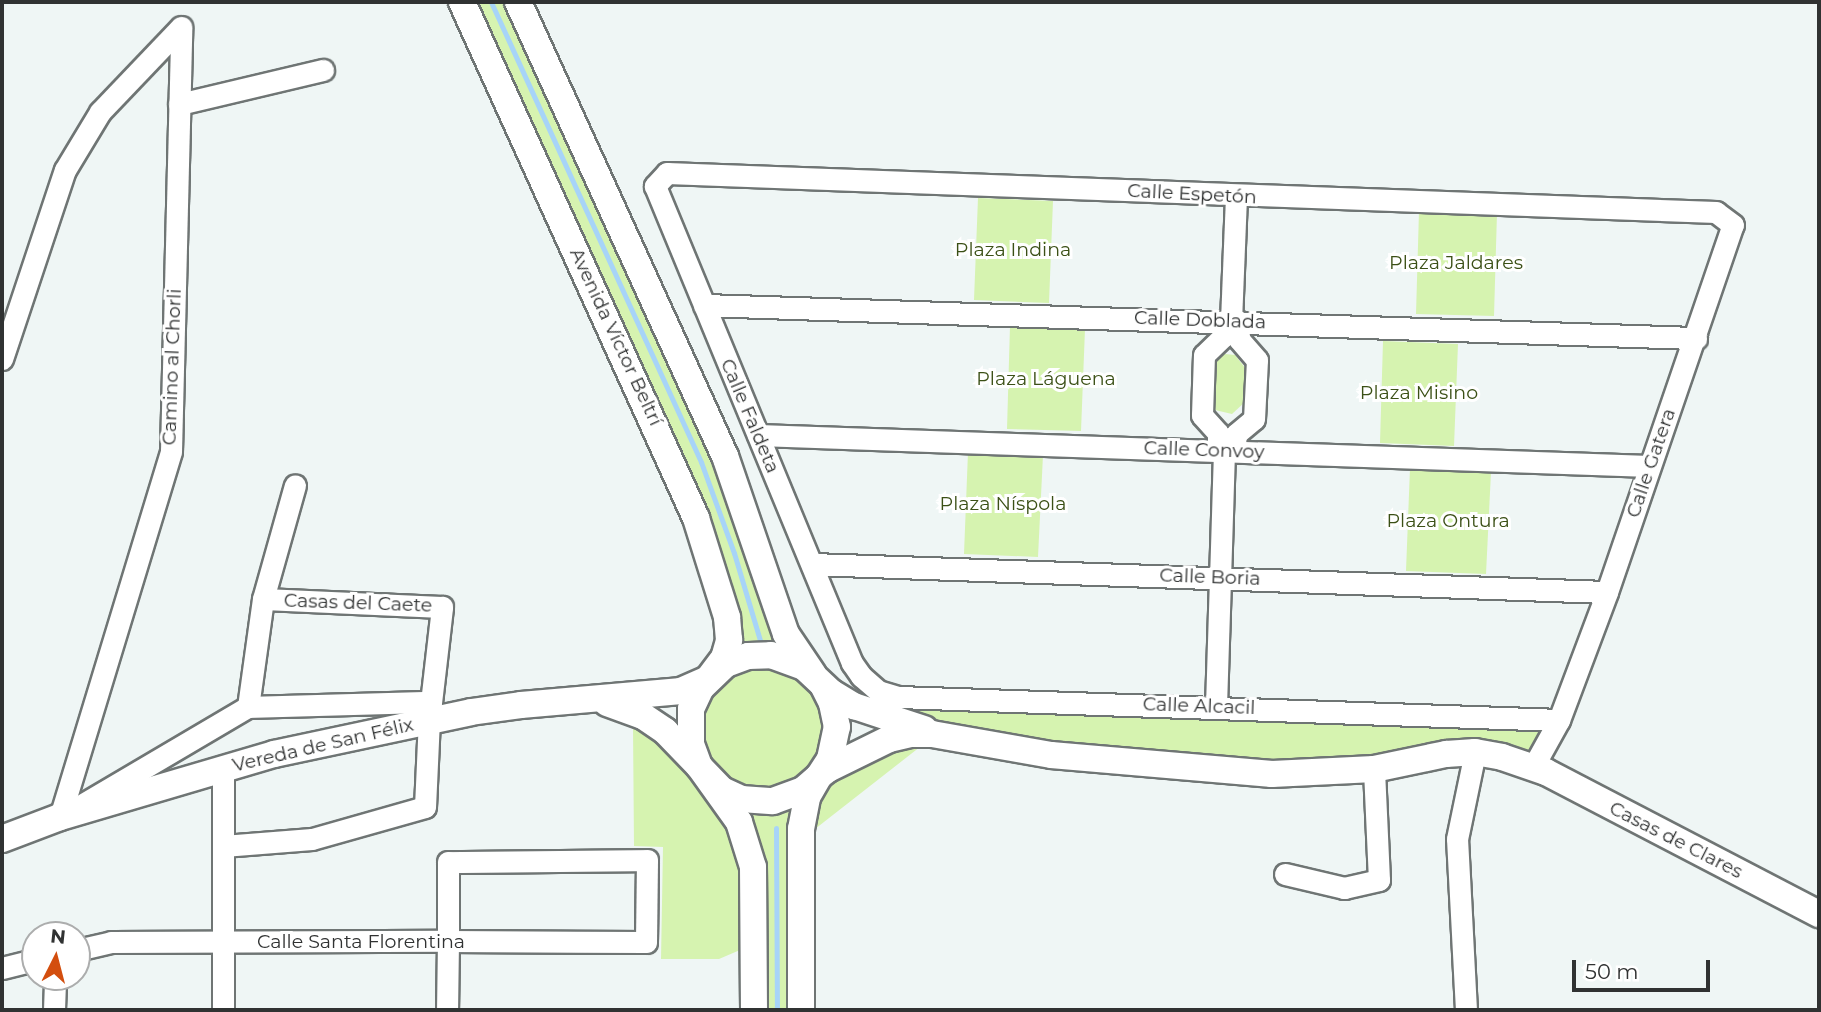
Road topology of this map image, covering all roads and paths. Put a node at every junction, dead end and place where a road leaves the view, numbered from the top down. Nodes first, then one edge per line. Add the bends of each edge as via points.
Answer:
1 (462, 2) edge
2 (518, 2) edge
3 (323, 70) dead end
4 (179, 104) junction
5 (667, 173) joint
6 (1236, 196) junction
7 (1716, 212) joint
8 (704, 305) junction
9 (1231, 328) junction
10 (1696, 338) junction
11 (2, 359) edge
12 (758, 435) junction
13 (1226, 444) junction
14 (1649, 466) junction
15 (295, 485) dead end
16 (812, 564) junction
17 (1220, 577) junction
18 (1607, 592) junction
19 (263, 599) junction
20 (852, 663) joint
21 (708, 678) junction
22 (817, 678) junction
23 (592, 701) junction
24 (1216, 706) junction
25 (247, 707) junction
26 (430, 711) junction
27 (1559, 720) junction
28 (960, 738) junction
29 (1475, 752) junction
30 (1533, 767) junction
31 (223, 768) junction
32 (1374, 769) junction
33 (706, 775) junction
34 (819, 776) junction
35 (60, 817) junction
36 (2, 839) edge
37 (223, 846) junction
38 (1285, 874) dead end
39 (1819, 914) edge
40 (448, 941) junction
41 (223, 942) junction
42 (91, 947) edge
43 (21, 963) edge
44 (2, 968) edge
45 (55, 991) edge
46 (54, 1010) edge
47 (223, 1010) edge
48 (447, 1010) edge
49 (754, 1010) edge
50 (802, 1010) edge
51 (1466, 1010) edge

1 - 21 main road, Avenida Víctor Beltrí via 700,529 729,627 724,658
2 - 22 main road via 725,456 786,634
3 - 4 street
4 - 11 street, Camino al Chorli via 181,27 100,112 65,170
4 - 35 street, Camino al Chorli via 171,450
5 - 6 street, Calle Espetón
5 - 8 street, Calle Faldeta via 655,186
6 - 7 street, Calle Espetón
6 - 9 street
7 - 10 street, Calle Gatera via 1734,225
8 - 9 street, Calle Doblada
8 - 12 street, Calle Faldeta
9 - 10 street, Calle Doblada
9 - 13 street via 1204,355 1202,415
9 - 13 street via 1257,360 1254,419
10 - 14 street, Calle Gatera
12 - 13 street, Calle Convoy
12 - 16 street, Calle Faldeta
13 - 14 street, Calle Convoy
13 - 17 street
14 - 18 street, Calle Gatera
15 - 19 street, Casas del Caete
16 - 17 street, Calle Boria
16 - 20 street, Calle Faldeta
17 - 18 street, Calle Boria
17 - 24 street
18 - 27 street, Calle Gatera
19 - 25 street, Casas del Caete
19 - 26 street, Casas del Caete via 442,607
20 - 24 street, Calle Alcacil via 870,685 898,697
21 - 22 main road via 726,664 760,654 794,661
21 - 23 main road via 681,691
21 - 33 main road via 695,698 689,721 694,755
22 - 28 main road via 842,700 868,713
22 - 34 main road via 832,703 837,727 833,750
23 - 26 main road, Vereda de San Félix
23 - 33 main road via 643,716 674,739
24 - 27 street, Calle Alcacil
25 - 26 street
25 - 35 street, Vereda de San Félix
26 - 31 main road, Vereda de San Félix
26 - 37 street via 425,807 312,839
27 - 30 street, Calle Gatera
28 - 32 main road via 1051,755 1272,774
28 - 34 main road via 932,734 890,739
29 - 30 main road
29 - 32 main road
29 - 51 street via 1457,839
30 - 39 main road, Casas de Clares
31 - 35 main road, Vereda de San Félix
31 - 37 street
32 - 38 street via 1379,880 1343,888
33 - 34 main road via 732,795 762,802 794,795
33 - 49 main road via 731,807 750,852
34 - 50 main road via 802,817
35 - 36 main road, Vereda de San Félix
37 - 41 street
40 - 40 street, Calle Santa Florentina via 448,862 647,860 646,942
40 - 41 street, Calle Santa Florentina
40 - 48 street
41 - 42 street, Calle Santa Florentina via 111,942
41 - 47 street
43 - 44 street
45 - 46 street

